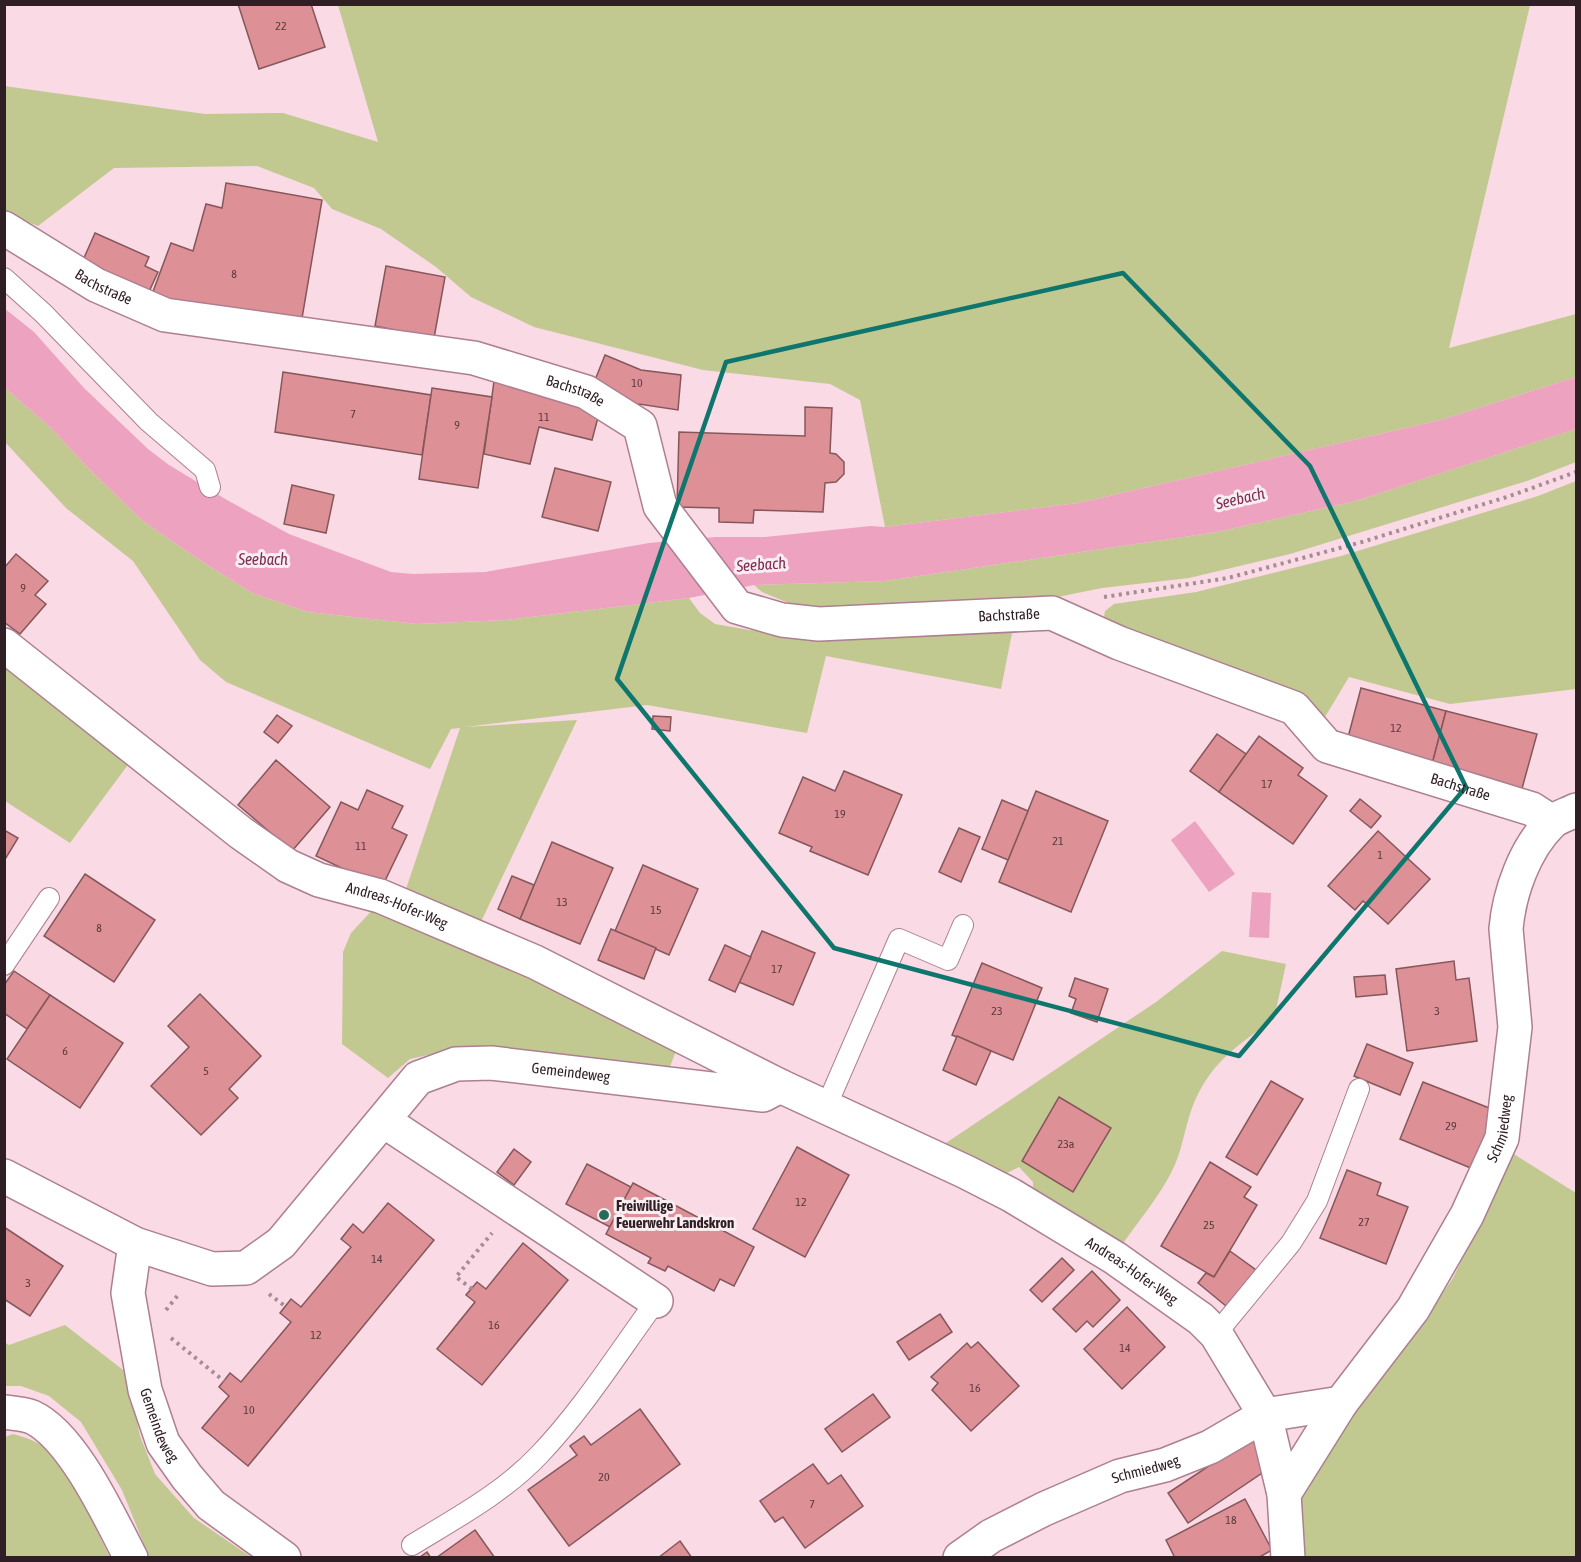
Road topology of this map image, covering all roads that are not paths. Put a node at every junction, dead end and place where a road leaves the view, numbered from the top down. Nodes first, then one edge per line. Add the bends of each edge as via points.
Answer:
1 (4, 228) edge
2 (4, 278) edge
3 (210, 487) dead end
4 (4, 645) edge
5 (1564, 816) edge
6 (49, 898) dead end
7 (963, 925) dead end
8 (4, 965) edge
9 (780, 1086) junction
10 (1359, 1089) dead end
11 (826, 1107) junction
12 (384, 1121) junction
13 (4, 1176) edge
14 (135, 1244) junction
15 (656, 1301) joint
16 (1216, 1334) junction
17 (1341, 1403) junction
18 (4, 1412) edge
19 (1265, 1415) junction
20 (1284, 1494) junction
21 (412, 1545) dead end
22 (131, 1557) edge
23 (284, 1557) edge
24 (960, 1557) edge
25 (1288, 1557) edge

1 - 5 street, Bachstraße via 96,285 165,315 474,358 586,392 640,426 660,506 737,607 782,620 819,624 1052,613 1119,643 1294,708 1327,746
2 - 3 lane via 149,422 206,470
4 - 9 street, Andreas-Hofer-Weg via 288,866 319,880 380,896 535,962
5 - 17 street, Schmiedweg via 1522,863 1507,914 1515,1027 1502,1138 1467,1215 1413,1309
6 - 8 lane
7 - 11 lane via 948,960 899,939
9 - 11 street, Andreas-Hofer-Weg
9 - 12 street, Gemeindeweg via 763,1095 491,1063 456,1064 418,1078
10 - 16 lane via 1317,1201 1291,1243
11 - 16 street, Andreas-Hofer-Weg via 1011,1195 1115,1258
12 - 14 street, Gemeindeweg via 281,1243 246,1268 212,1269
12 - 15 street
13 - 14 street, Gemeindeweg
14 - 23 street, Gemeindeweg via 128,1293 145,1390 164,1443 211,1505
15 - 21 lane via 538,1457 483,1502
16 - 19 street, Andreas-Hofer-Weg
17 - 19 street, Schmiedweg
17 - 20 street, Schmiedweg
18 - 22 street via 32,1417 60,1438 93,1485
19 - 20 street, Andreas-Hofer-Weg
19 - 24 street, Schmiedweg via 1210,1447 1165,1466 1120,1476 1044,1509
20 - 25 street, Andreas-Hofer-Weg

